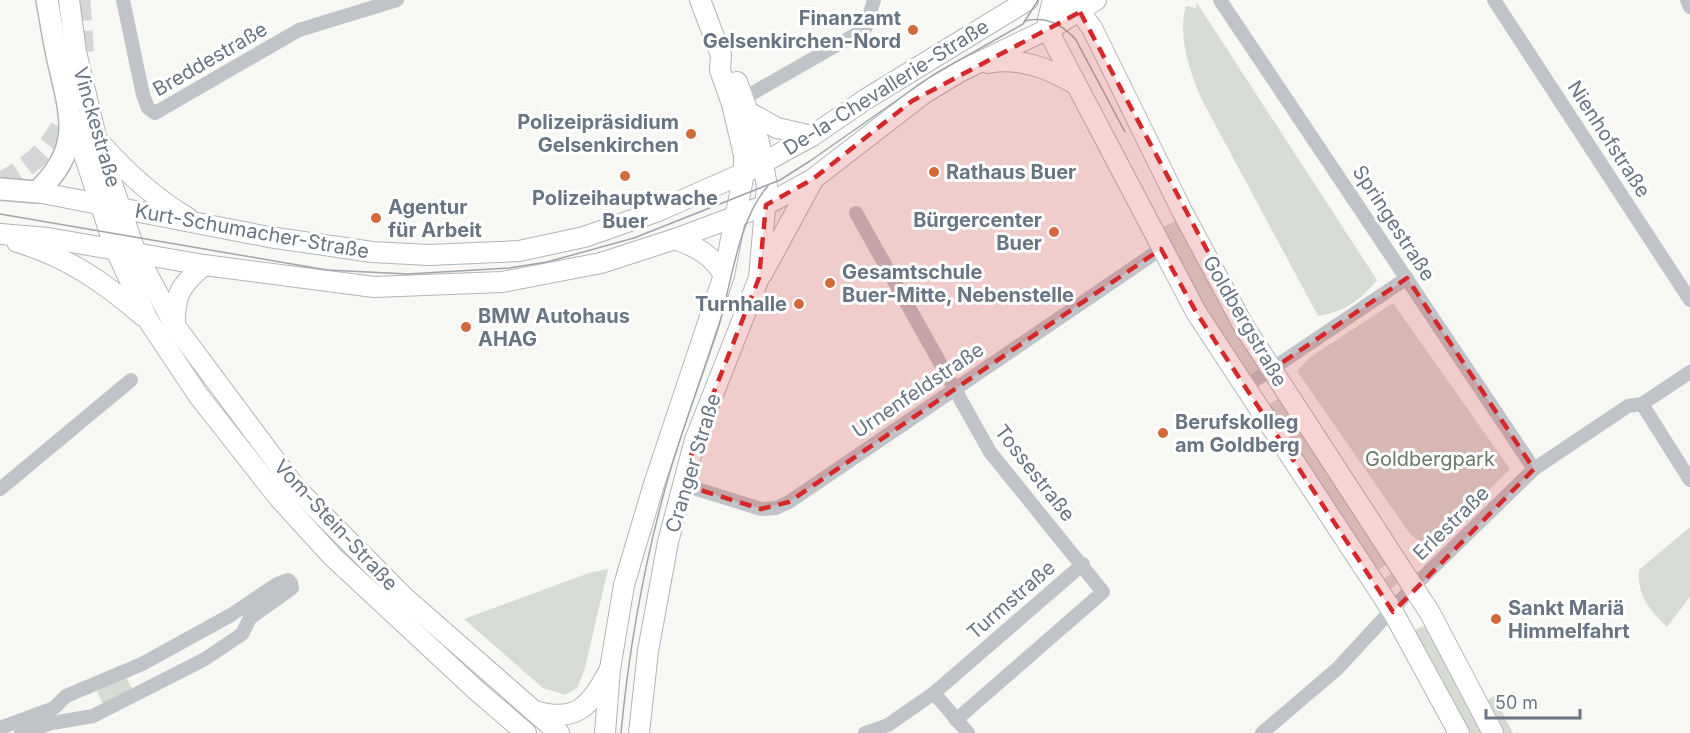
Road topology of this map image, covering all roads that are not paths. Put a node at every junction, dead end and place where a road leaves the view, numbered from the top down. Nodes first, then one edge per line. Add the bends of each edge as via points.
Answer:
1 (47, 0) edge
2 (69, 0) edge
3 (123, 0) edge
4 (397, 0) edge
5 (700, 0) edge
6 (874, 0) edge
7 (1028, 0) edge
8 (1053, 0) edge
9 (1061, 0) edge
10 (1096, 0) edge
11 (1220, 0) edge
12 (1687, 0) edge
13 (1496, 1) edge
14 (1690, 7) edge
15 (1080, 12) junction
16 (1049, 29) junction
17 (959, 72) junction
18 (1075, 84) junction
19 (741, 105) junction
20 (72, 118) junction
21 (812, 136) junction
22 (96, 137) junction
23 (763, 163) junction
24 (744, 173) junction
25 (813, 179) junction
26 (0, 189) edge
27 (37, 192) junction
28 (100, 203) junction
29 (766, 205) junction
30 (122, 209) junction
31 (856, 213) dead end
32 (734, 216) junction
33 (195, 222) junction
34 (0, 236) edge
35 (675, 239) junction
36 (115, 249) junction
37 (1161, 249) junction
38 (135, 251) junction
39 (204, 265) junction
40 (724, 275) junction
41 (759, 278) junction
42 (1407, 278) junction
43 (1690, 300) edge
44 (148, 320) junction
45 (175, 326) junction
46 (1271, 370) junction
47 (1690, 372) edge
48 (131, 380) dead end
49 (1245, 387) junction
50 (954, 388) junction
51 (1642, 404) junction
52 (1534, 469) junction
53 (1690, 480) edge
54 (684, 485) junction
55 (0, 489) edge
56 (1083, 564) junction
57 (1412, 588) junction
58 (1393, 612) junction
59 (231, 615) junction
60 (242, 634) junction
61 (142, 663) junction
62 (610, 669) junction
63 (154, 686) junction
64 (934, 693) junction
65 (54, 708) junction
66 (533, 711) junction
67 (956, 720) junction
68 (60, 723) junction
69 (0, 728) edge
70 (21, 733) edge
71 (526, 733) edge
72 (559, 733) edge
73 (605, 733) edge
74 (639, 733) edge
75 (865, 733) edge
76 (968, 733) edge
77 (1262, 733) edge
78 (1459, 733) edge
79 (1493, 733) edge

1 - 20 main road, Vinckestraße
2 - 22 main road, Vinckestraße via 76,52
3 - 4 street, Breddestraße via 142,95 155,113 299,30
5 - 19 main road via 721,55 720,70
6 - 19 street via 865,29
7 - 21 main road, De-la-Chevallerie-Straße
8 - 16 main road
9 - 15 main road, Goldbergstraße
10 - 15 main road, De-la-Chevallerie-Straße
11 - 42 street, Springestraße
12 - 14 street
13 - 43 street, Nienhofstraße
15 - 16 main road, De-la-Chevallerie-Straße
15 - 46 main road, Goldbergstraße via 1092,28 1182,211
16 - 17 main road, De-la-Chevallerie-Straße
16 - 18 main road, Goldbergstraße
17 - 18 main road via 990,63 1012,62 1050,70
17 - 25 main road, De-la-Chevallerie-Straße via 912,101
18 - 37 main road, Goldbergstraße
19 - 21 main road via 777,128
19 - 23 main road, Cranger Straße via 759,142
19 - 24 main road, Cranger Straße
20 - 27 main road via 64,157 54,176
20 - 28 main road, Vinckestraße
21 - 23 main road, De-la-Chevallerie-Straße
22 - 30 main road, Vinckestraße
22 - 33 main road via 127,172
23 - 24 main road, De-la-Chevallerie-Straße
23 - 29 main road, Cranger Straße
24 - 32 main road, Cranger Straße
24 - 33 main road, Kurt-Schumacher-Straße via 658,211 584,237 519,251 429,255 372,252
25 - 29 main road, De-la-Chevallerie-Straße
25 - 41 main road
26 - 27 main road, Kurt-Schumacher-Straße
27 - 28 main road, Kurt-Schumacher-Straße
28 - 30 main road, Kurt-Schumacher-Straße
28 - 36 main road, Vinckestraße
29 - 32 main road, De-la-Chevallerie-Straße
29 - 41 main road, Cranger Straße
30 - 33 main road, Kurt-Schumacher-Straße
30 - 38 main road, Vinckestraße
31 - 50 street, Tossestraße
32 - 35 main road, Kurt-Schumacher-Straße
32 - 40 main road, Cranger Straße
34 - 36 main road, Kurt-Schumacher-Straße
34 - 44 main road via 38,249 93,276
35 - 39 main road, Kurt-Schumacher-Straße via 601,263 518,279 452,285 374,287
35 - 40 main road via 706,253
36 - 38 main road, Kurt-Schumacher-Straße
36 - 44 main road, Vom-Stein-Straße
37 - 49 main road, Goldbergstraße
37 - 50 street, Urnenfeldstraße
38 - 39 main road, Kurt-Schumacher-Straße
38 - 45 main road, Vom-Stein-Straße
39 - 45 main road via 184,282 177,296
40 - 62 main road, Cranger Straße via 624,585
41 - 54 main road, Cranger Straße via 695,440
42 - 46 street
42 - 52 street, Springestraße
44 - 71 main road, Vom-Stein-Straße via 198,395 279,498 385,607
45 - 66 main road, Vom-Stein-Straße via 295,488 404,597
46 - 49 street
46 - 57 main road, Goldbergstraße
47 - 51 street, Erlestraße
48 - 55 street
49 - 58 main road, Goldbergstraße
50 - 54 street, Urnenfeldstraße via 789,502 776,507 761,509
50 - 56 street, Tossestraße via 990,452
51 - 52 street, Erlestraße via 1628,406
51 - 53 street
52 - 57 street, Erlestraße
54 - 74 main road, Cranger Straße via 657,595
56 - 64 street, Turmstraße
56 - 67 street, Turmstraße via 1103,592
57 - 58 street, Erlestraße
57 - 79 main road, Goldbergstraße via 1432,617
58 - 77 street, Erlestraße via 1337,669
58 - 78 main road, Goldbergstraße
59 - 60 street
59 - 60 street via 277,584 288,580 291,583 292,588 285,595 250,618
59 - 61 street
60 - 63 street
61 - 63 street
61 - 65 street via 66,696
62 - 66 main road via 593,697 572,715 556,717
62 - 73 main road, Cranger Straße
63 - 68 street via 93,716
64 - 67 street
64 - 75 street, Turmstraße via 888,725
65 - 68 street
65 - 69 street
66 - 72 main road, Vom-Stein-Straße
67 - 76 street
68 - 70 street

